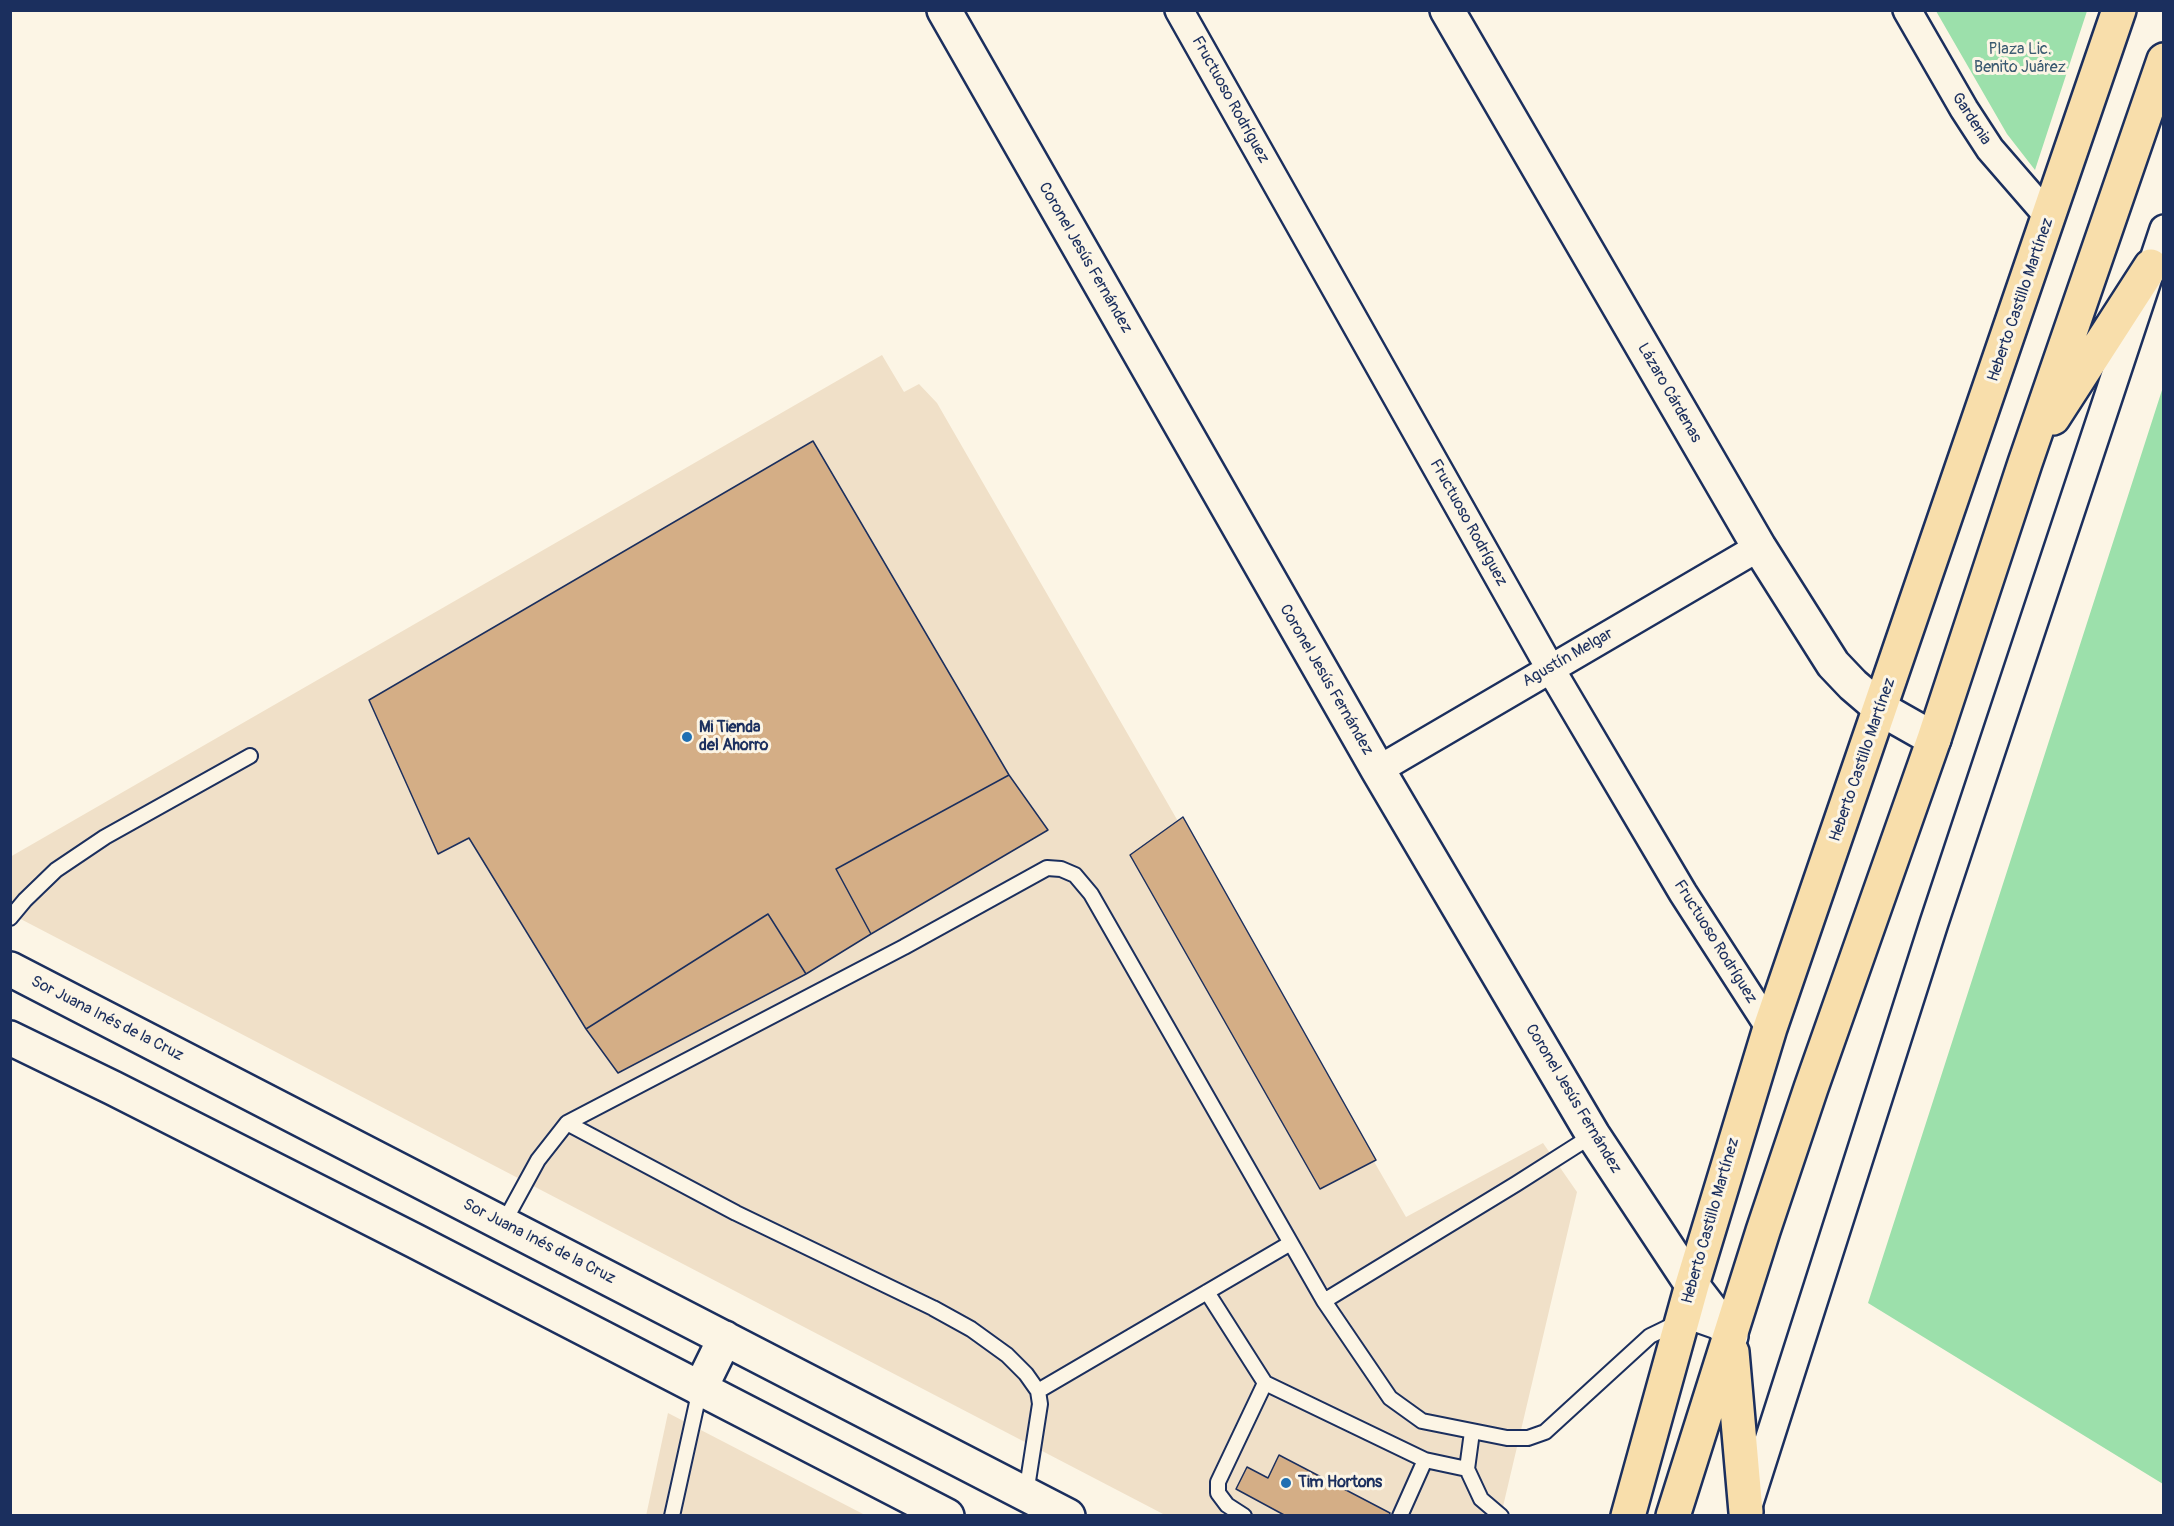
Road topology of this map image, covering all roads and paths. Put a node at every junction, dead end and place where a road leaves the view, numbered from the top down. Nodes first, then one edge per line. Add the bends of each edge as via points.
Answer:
1 (944, 10) edge
2 (1179, 10) edge
3 (1447, 10) edge
4 (1907, 10) edge
5 (2119, 10) edge
6 (2163, 60) edge
7 (2049, 217) junction
8 (2163, 229) edge
9 (2151, 266) junction
10 (2025, 463) junction
11 (1759, 547) junction
12 (1550, 668) junction
13 (1881, 709) junction
14 (1934, 739) junction
15 (250, 756) dead end
16 (1378, 770) junction
17 (10, 918) edge
18 (10, 969) edge
19 (1770, 1028) junction
20 (10, 1038) edge
21 (567, 1123) junction
22 (1593, 1135) junction
23 (503, 1224) junction
24 (1289, 1244) junction
25 (1692, 1285) junction
26 (1207, 1292) junction
27 (1324, 1301) junction
28 (1683, 1320) junction
29 (1731, 1336) junction
30 (725, 1338) junction
31 (1265, 1383) junction
32 (700, 1389) junction
33 (1038, 1391) junction
34 (1472, 1432) junction
35 (1425, 1460) junction
36 (1467, 1469) junction
37 (1026, 1494) junction
38 (1745, 1514) edge
39 (672, 1515) edge
40 (947, 1515) edge
41 (1068, 1515) edge
42 (1244, 1515) edge
43 (1400, 1515) edge
44 (1501, 1515) edge
45 (1628, 1515) edge
46 (1673, 1515) edge

1 - 16 street, Coronel Jesús Fernández
2 - 12 street, Fructuoso Rodríguez
3 - 11 street, Lázaro Cárdenas
4 - 7 street, Gardenia via 1990,149
5 - 7 main road, Heberto Castillo Martínez
6 - 10 main road
7 - 13 main road, Heberto Castillo Martínez
8 - 9 street
9 - 10 main road
9 - 38 street via 1934,923
10 - 14 main road
11 - 12 street, Agustín Melgar
11 - 13 street, Lázaro Cárdenas via 1833,664
12 - 16 street, Agustín Melgar
12 - 19 street, Fructuoso Rodríguez via 1683,893
13 - 14 street, Lázaro Cárdenas
13 - 19 main road, Heberto Castillo Martínez
14 - 29 main road via 1811,1088
15 - 17 lane via 105,837 56,870
16 - 22 street, Coronel Jesús Fernández
18 - 23 street, Sor Juana Inés de la Cruz
19 - 25 main road, Heberto Castillo Martínez
20 - 32 street
21 - 23 lane via 538,1160
21 - 24 lane via 1047,868 1061,869 1075,875 1091,894
21 - 33 lane via 736,1213 971,1329 1007,1355
22 - 25 street, Coronel Jesús Fernández
22 - 27 lane
23 - 30 street, Sor Juana Inés de la Cruz
24 - 26 lane
24 - 27 lane
25 - 28 main road, Heberto Castillo Martínez
25 - 29 street, Coronel Jesús Fernández
26 - 31 lane
26 - 33 lane
27 - 34 lane via 1390,1398 1422,1421
28 - 29 lane
28 - 34 lane via 1650,1336 1545,1431 1528,1438
28 - 45 main road, Heberto Castillo Martínez
29 - 38 main road
29 - 46 main road
30 - 32 street
30 - 37 street, Sor Juana Inés de la Cruz
31 - 35 lane
31 - 42 lane via 1218,1482 1218,1493 1227,1506
32 - 39 lane
32 - 40 street
33 - 37 lane via 1040,1404
34 - 36 lane
35 - 36 lane
35 - 43 lane
36 - 44 lane via 1481,1499
37 - 41 street, Sor Juana Inés de la Cruz

